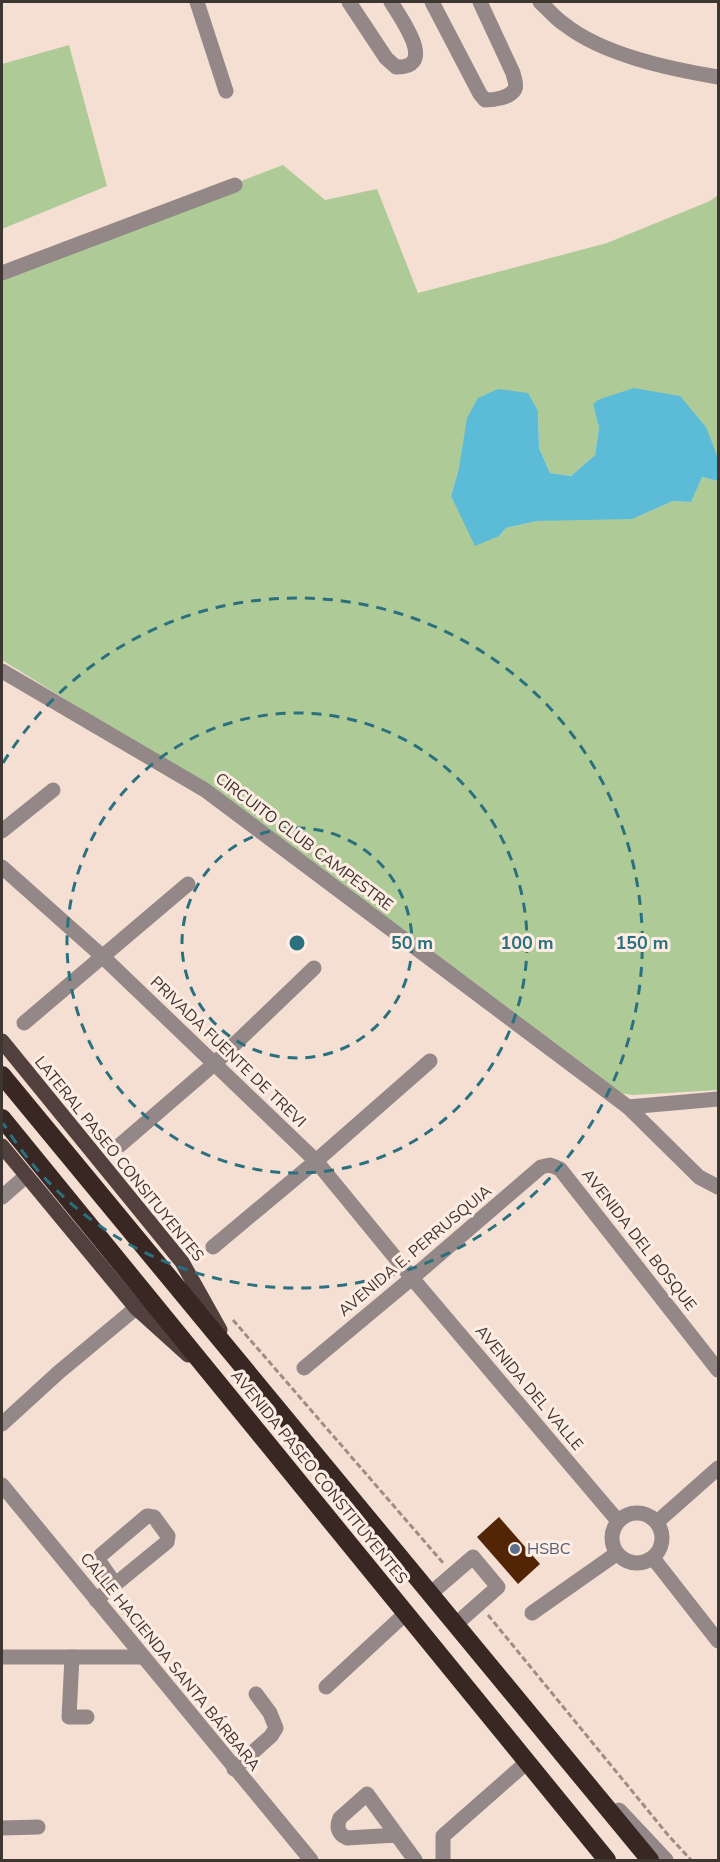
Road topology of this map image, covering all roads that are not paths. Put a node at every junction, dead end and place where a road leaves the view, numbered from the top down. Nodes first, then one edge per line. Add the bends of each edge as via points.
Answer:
1 (198, 2) edge
2 (349, 2) edge
3 (391, 2) edge
4 (432, 2) edge
5 (480, 2) edge
6 (540, 2) edge
7 (718, 77) edge
8 (226, 91) dead end
9 (236, 185) dead end
10 (2, 273) edge
11 (2, 671) edge
12 (53, 790) dead end
13 (2, 831) edge
14 (2, 867) edge
15 (188, 884) dead end
16 (102, 957) junction
17 (314, 968) dead end
18 (24, 1023) dead end
19 (2, 1041) edge
20 (430, 1061) dead end
21 (213, 1064) junction
22 (2, 1075) edge
23 (718, 1099) edge
24 (628, 1107) junction
25 (2, 1118) edge
26 (120, 1145) dead end
27 (2, 1146) edge
28 (316, 1161) junction
29 (550, 1165) joint
30 (26, 1176) junction
31 (718, 1186) edge
32 (2, 1197) edge
33 (213, 1247) dead end
34 (412, 1278) junction
35 (135, 1308) junction
36 (239, 1365) junction
37 (304, 1368) dead end
38 (718, 1370) edge
39 (214, 1380) junction
40 (2, 1424) edge
41 (718, 1468) edge
42 (2, 1485) edge
43 (618, 1521) junction
44 (657, 1522) junction
45 (616, 1554) junction
46 (653, 1558) junction
47 (115, 1584) junction
48 (430, 1594) junction
49 (96, 1600) junction
50 (532, 1613) dead end
51 (405, 1614) junction
52 (456, 1624) junction
53 (718, 1641) edge
54 (2, 1657) edge
55 (72, 1657) junction
56 (143, 1657) junction
57 (326, 1687) dead end
58 (256, 1694) dead end
59 (87, 1717) dead end
60 (543, 1729) junction
61 (526, 1763) junction
62 (234, 1769) junction
63 (38, 1827) dead end
64 (2, 1828) edge
65 (2, 1834) edge
66 (397, 1835) dead end
67 (311, 1860) edge
68 (415, 1860) edge
69 (443, 1860) edge
70 (607, 1860) edge
71 (650, 1860) edge
72 (666, 1860) edge

1 - 8 street
2 - 3 street via 386,58 396,67 405,68 414,63 415,46
4 - 5 street via 480,94 485,100 496,100 514,91 516,85
6 - 7 street via 564,25 609,50
9 - 10 street
11 - 24 street, CIRCUITO CLUB CAMPESTRE via 205,790
12 - 13 street
14 - 16 street, PRIVADA FUENTE DE TREVI
15 - 16 street
16 - 18 street
16 - 21 street, PRIVADA FUENTE DE TREVI
17 - 21 street
19 - 36 main road, LATERAL PASEO CONSITUYENTES via 182,1262
20 - 28 street
21 - 26 street
21 - 28 street, PRIVADA FUENTE DE TREVI
22 - 36 highway, AVENIDA PASEO CONSTITUYENTES
23 - 24 street
24 - 31 street, CIRCUITO CLUB CAMPESTRE via 699,1176
25 - 39 highway, AVENIDA PASEO CONSTITUYENTES
27 - 30 main road
28 - 33 street
28 - 34 street, PRIVADA FUENTE DE TREVI
29 - 34 street, AVENIDA E. PERRUSQUIA via 541,1167
29 - 38 street, AVENIDA DEL BOSQUE via 560,1169
30 - 32 street
30 - 35 main road
34 - 37 street, AVENIDA E. PERRUSQUIA
34 - 43 street, AVENIDA DEL VALLE
35 - 39 main road
35 - 40 street
36 - 48 highway, AVENIDA PASEO CONSTITUYENTES
39 - 51 highway, AVENIDA PASEO CONSTITUYENTES
41 - 44 street
42 - 49 street, CALLE HACIENDA SANTA BÁRBARA
43 - 44 street via 640,1513
43 - 45 street via 611,1535
44 - 46 street via 662,1541
45 - 46 street via 633,1564
45 - 50 street
46 - 53 street
47 - 47 street via 167,1542 168,1536 154,1517 147,1516 101,1555 99,1562
47 - 49 street
48 - 52 highway, AVENIDA PASEO CONSTITUYENTES
48 - 52 street via 473,1557 498,1587
49 - 56 street, CALLE HACIENDA SANTA BÁRBARA
51 - 57 street
51 - 61 highway, AVENIDA PASEO CONSTITUYENTES
52 - 60 highway, AVENIDA PASEO CONSTITUYENTES
54 - 55 street
55 - 56 street
55 - 59 street via 69,1718
56 - 62 street, CALLE HACIENDA SANTA BÁRBARA
58 - 62 street via 276,1728
60 - 71 highway, AVENIDA PASEO CONSTITUYENTES
60 - 72 street, AVENIDA PASEO CONSTITUYENTES
61 - 69 street via 443,1836
61 - 70 highway, AVENIDA PASEO CONSTITUYENTES
62 - 67 street, CALLE HACIENDA SANTA BÁRBARA
63 - 64 street
64 - 65 street
66 - 68 street

